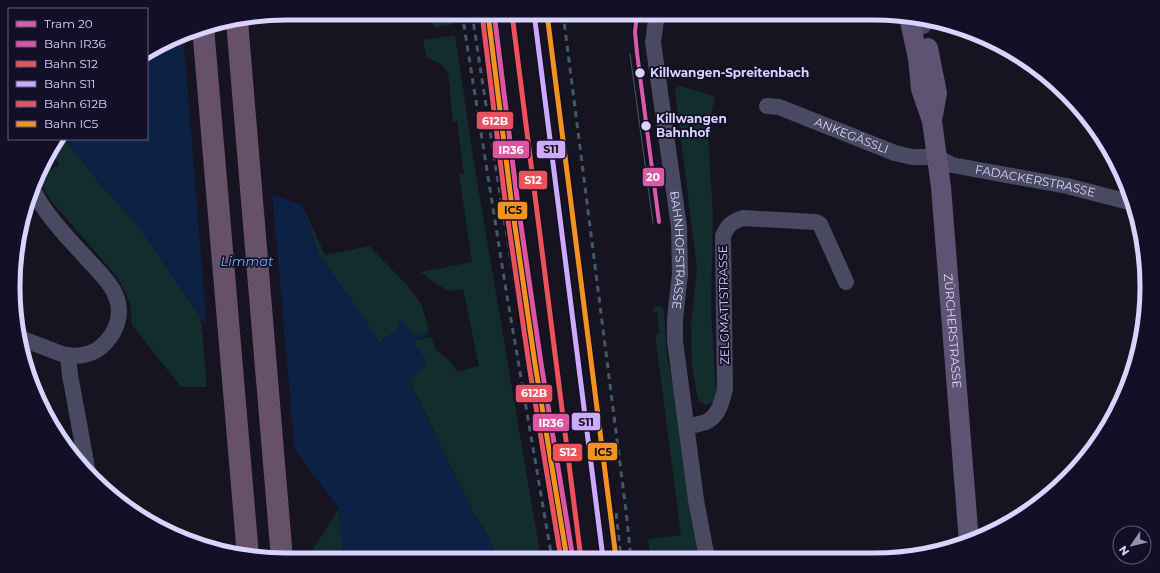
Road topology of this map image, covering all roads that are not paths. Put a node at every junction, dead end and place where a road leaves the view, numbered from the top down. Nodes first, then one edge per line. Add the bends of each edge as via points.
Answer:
1 (656, 20) edge
2 (921, 24) edge
3 (237, 25) edge
4 (204, 33) edge
5 (767, 106) dead end
6 (937, 157) junction
7 (36, 196) edge
8 (1126, 201) edge
9 (846, 282) dead end
10 (26, 340) edge
11 (68, 356) junction
12 (687, 427) junction
13 (86, 462) edge
14 (968, 535) edge
15 (248, 550) edge
16 (282, 553) edge
17 (706, 553) edge

1 - 12 street, BAHNHOFSTRASSE via 653,42 679,227 680,274 675,341
2 - 6 main road, ZÜRCHERSTRASSE via 936,93 932,121
3 - 16 highway
4 - 15 highway
5 - 6 street, ANKEGÄSSLI via 779,107 895,153 912,157
6 - 8 street, FADACKERSTRASSE via 952,165 1067,186
6 - 14 main road, ZÜRCHERSTRASSE via 942,187
7 - 11 street via 51,219 112,288 118,302 117,325 105,344 90,354
9 - 12 street, ZELGMATTSTRASSE via 820,224 743,218 727,227 723,236 725,389 720,408 707,422
10 - 11 street
11 - 13 street
12 - 17 street, BAHNHOFSTRASSE via 696,500

